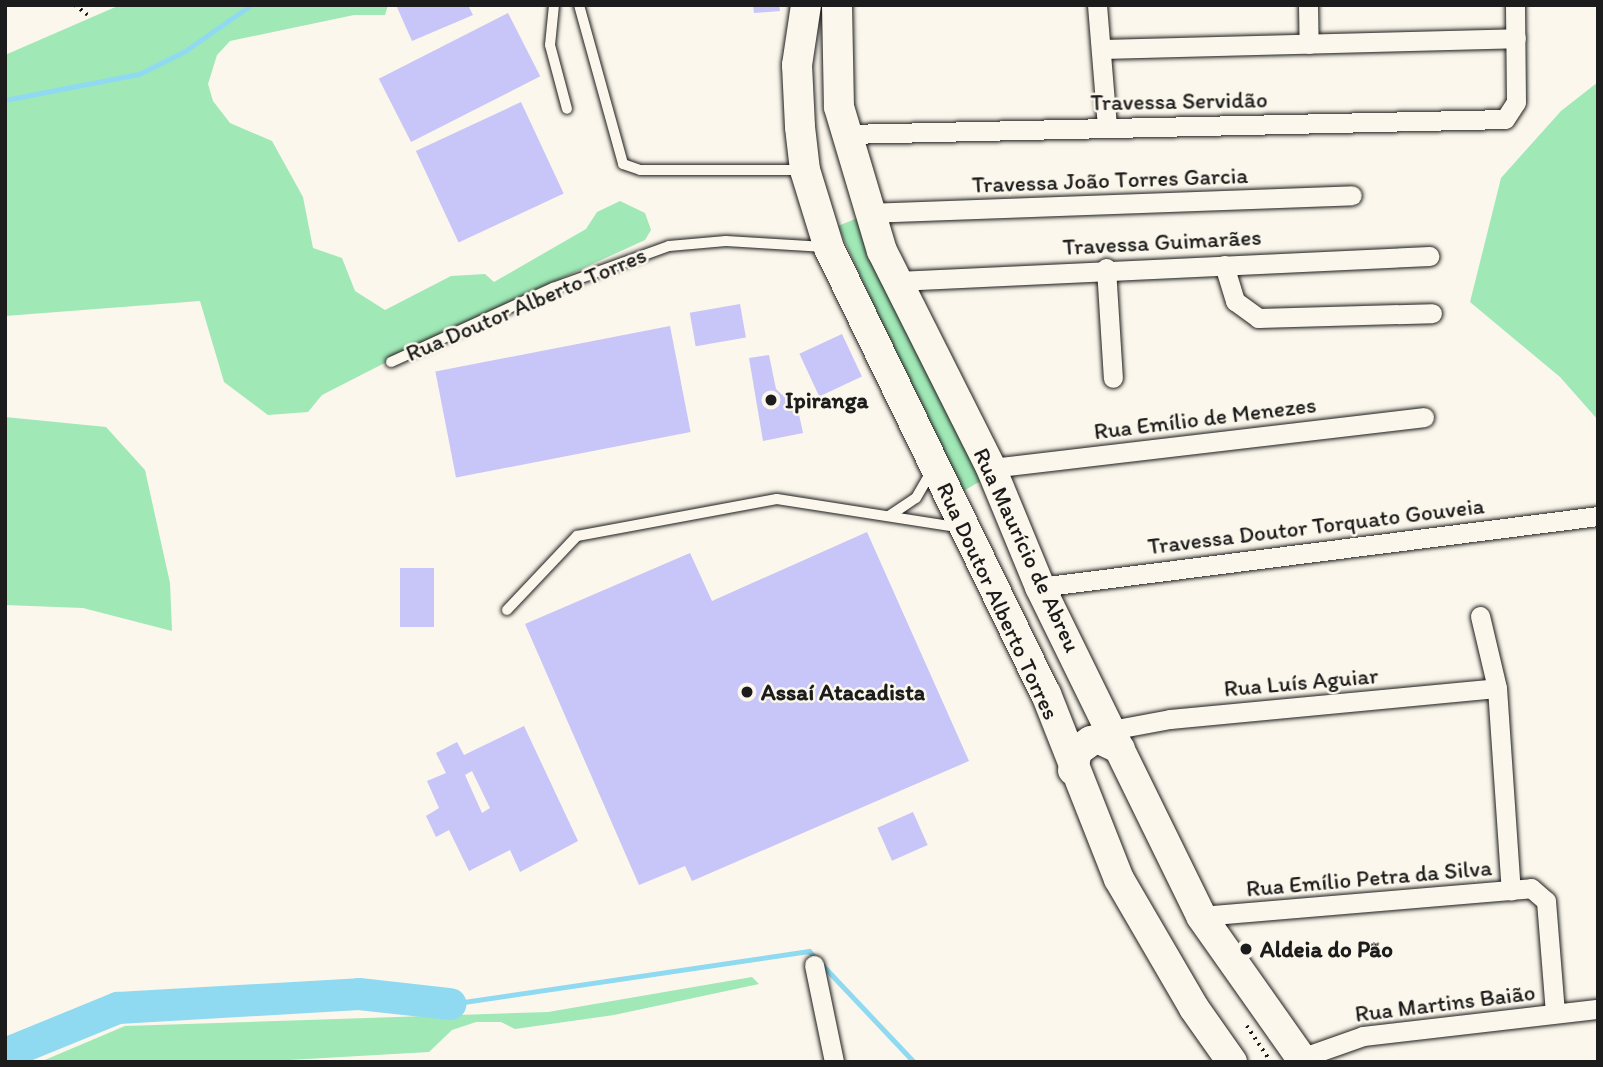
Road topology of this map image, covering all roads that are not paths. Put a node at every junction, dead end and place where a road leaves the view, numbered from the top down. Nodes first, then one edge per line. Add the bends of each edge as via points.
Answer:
1 (554, 5) edge
2 (579, 5) edge
3 (806, 5) edge
4 (837, 5) edge
5 (1097, 5) edge
6 (1308, 5) edge
7 (1515, 5) edge
8 (1516, 38) junction
9 (1309, 44) junction
10 (1102, 49) junction
11 (567, 110) dead end
12 (1107, 127) junction
13 (846, 134) junction
14 (805, 170) junction
15 (1352, 195) dead end
16 (869, 213) junction
17 (829, 247) junction
18 (1429, 256) dead end
19 (1224, 265) junction
20 (1106, 268) junction
21 (897, 281) junction
22 (1432, 313) dead end
23 (391, 362) dead end
24 (1113, 378) dead end
25 (1424, 417) dead end
26 (932, 460) junction
27 (991, 468) junction
28 (889, 516) junction
29 (1598, 516) edge
30 (964, 528) junction
31 (1040, 587) junction
32 (507, 610) dead end
33 (1480, 616) dead end
34 (1497, 688) junction
35 (1055, 721) junction
36 (1110, 728) junction
37 (1073, 770) junction
38 (1511, 891) junction
39 (1200, 916) junction
40 (814, 965) dead end
41 (1598, 1009) edge
42 (1555, 1013) junction
43 (1303, 1060) edge
44 (834, 1062) edge
45 (1232, 1062) edge

1 - 11 lane via 550,46
2 - 14 lane via 623,164 640,170
3 - 14 main road, Rua Doutor Alberto Torres via 797,65
4 - 13 main road, Rua Maurício de Abreu via 835,60
5 - 10 street
6 - 9 street
7 - 8 street
8 - 9 street
8 - 12 street, Travessa Servidão via 1516,102 1505,119
9 - 10 street
10 - 12 street
12 - 13 street, Travessa Servidão
13 - 16 main road, Rua Maurício de Abreu
14 - 17 main road, Rua Doutor Alberto Torres
15 - 16 street, Travessa João Torres Garcia
16 - 21 main road, Rua Maurício de Abreu
17 - 23 lane, Rua Doutor Alberto Torres via 726,241 669,246 553,288
17 - 26 main road, Rua Doutor Alberto Torres
18 - 19 street, Travessa Guimarães
19 - 20 street, Travessa Guimarães
19 - 22 street via 1235,301 1258,318
20 - 21 street, Travessa Guimarães
20 - 24 street
21 - 27 main road, Rua Maurício de Abreu
25 - 27 street, Rua Emílio de Menezes
26 - 28 lane via 929,482 905,509
26 - 30 main road, Rua Doutor Alberto Torres
27 - 31 main road, Rua Maurício de Abreu
28 - 30 lane via 935,527
28 - 32 lane via 777,499 577,536
29 - 31 street, Travessa Doutor Torquato Gouveia
30 - 35 main road, Rua Doutor Alberto Torres
31 - 36 main road, Rua Maurício de Abreu
33 - 34 street
34 - 36 street, Rua Luís Aguiar
34 - 38 street
35 - 36 main road via 1084,727 1094,719
35 - 37 main road, Rua Doutor Alberto Torres
36 - 37 main road via 1077,751
36 - 39 main road, Rua Maurício de Abreu
37 - 45 main road, Rua Doutor Alberto Torres via 1135,909
38 - 39 street, Rua Emílio Petra da Silva
38 - 42 street, Rua Emílio Petra da Silva via 1531,888 1541,892 1546,901
39 - 43 main road, Rua Maurício de Abreu
40 - 44 street
41 - 42 street, Rua Martins Baião
42 - 43 street, Rua Martins Baião via 1363,1036

